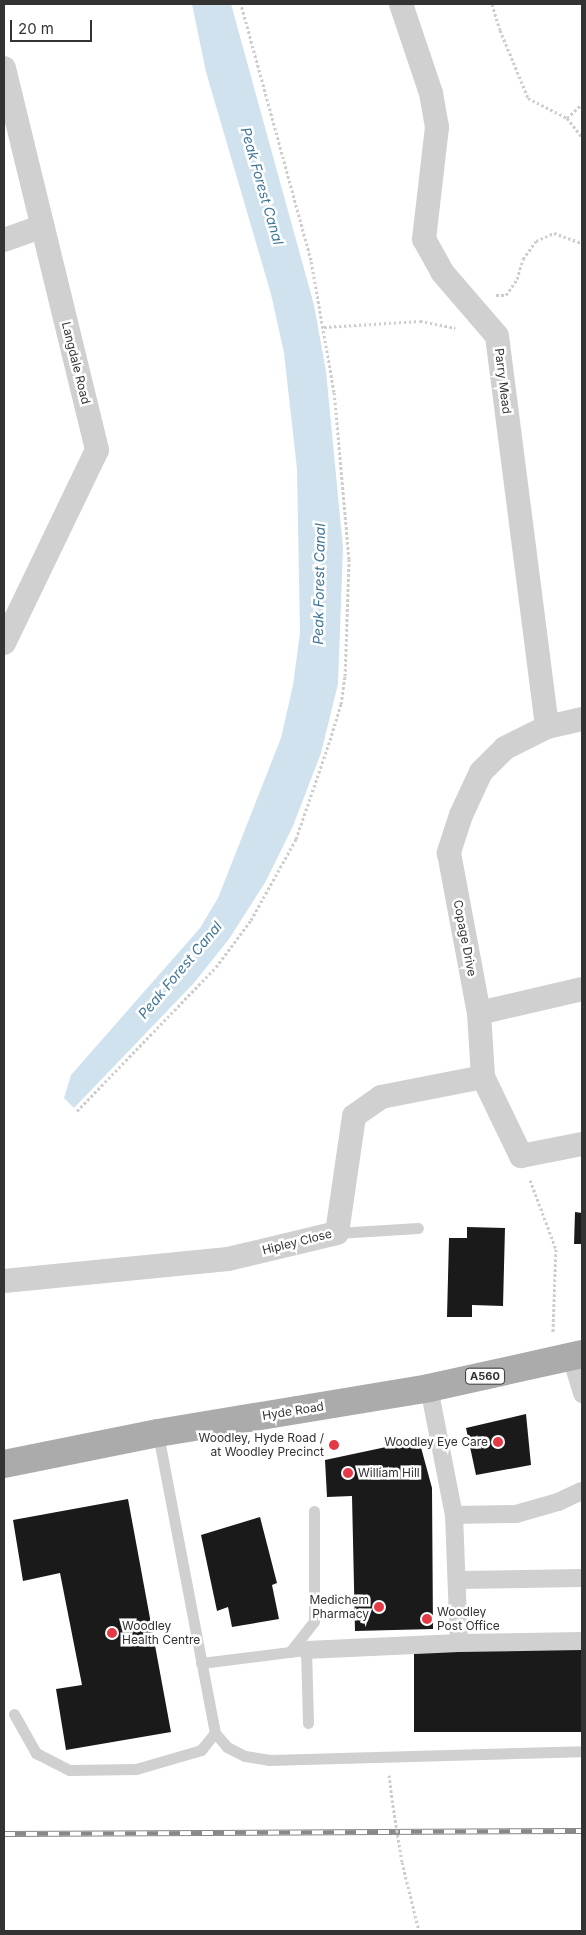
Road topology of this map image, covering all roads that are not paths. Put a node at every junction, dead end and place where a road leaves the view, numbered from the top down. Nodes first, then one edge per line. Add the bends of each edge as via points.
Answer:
1 (401, 4) edge
2 (4, 68) edge
3 (43, 226) junction
4 (4, 240) edge
5 (4, 643) edge
6 (582, 719) edge
7 (547, 727) junction
8 (582, 989) edge
9 (480, 1013) junction
10 (483, 1077) junction
11 (582, 1144) edge
12 (418, 1228) dead end
13 (337, 1233) junction
14 (4, 1281) edge
15 (568, 1357) edge
16 (429, 1388) junction
17 (582, 1394) edge
18 (158, 1434) junction
19 (4, 1464) edge
20 (582, 1490) edge
21 (314, 1511) dead end
22 (454, 1515) junction
23 (582, 1578) edge
24 (457, 1580) junction
25 (582, 1641) edge
26 (459, 1643) junction
27 (298, 1651) junction
28 (201, 1663) junction
29 (14, 1714) dead end
30 (308, 1723) dead end
31 (215, 1733) junction
32 (582, 1751) edge

1 - 7 street, Parry Mead via 431,92 437,127 424,239 442,272 497,336
2 - 3 street, Langdale Road
3 - 4 street
3 - 5 street, Langdale Road via 97,450
6 - 7 street, Copage Drive
7 - 9 street, Copage Drive via 505,748 480,772 449,853
8 - 9 street
9 - 10 street, Copage Drive
10 - 11 street, Copage Drive via 521,1156
10 - 13 street, Hipley Close via 380,1097 354,1116
12 - 13 lane
13 - 14 street, Hipley Close via 228,1259
15 - 16 main road, Hyde Road / A560
15 - 17 street
16 - 18 main road, Hyde Road / A560
16 - 22 street
18 - 19 main road, Hyde Road / A560
18 - 28 lane
20 - 22 street via 558,1502 516,1514
21 - 27 lane via 314,1621
22 - 24 street
23 - 24 street
24 - 26 street
25 - 26 street
26 - 27 street
27 - 28 lane
27 - 30 lane
28 - 31 lane
29 - 31 lane via 36,1753 69,1770 136,1769 202,1750
31 - 32 lane via 227,1747 245,1756 269,1760

